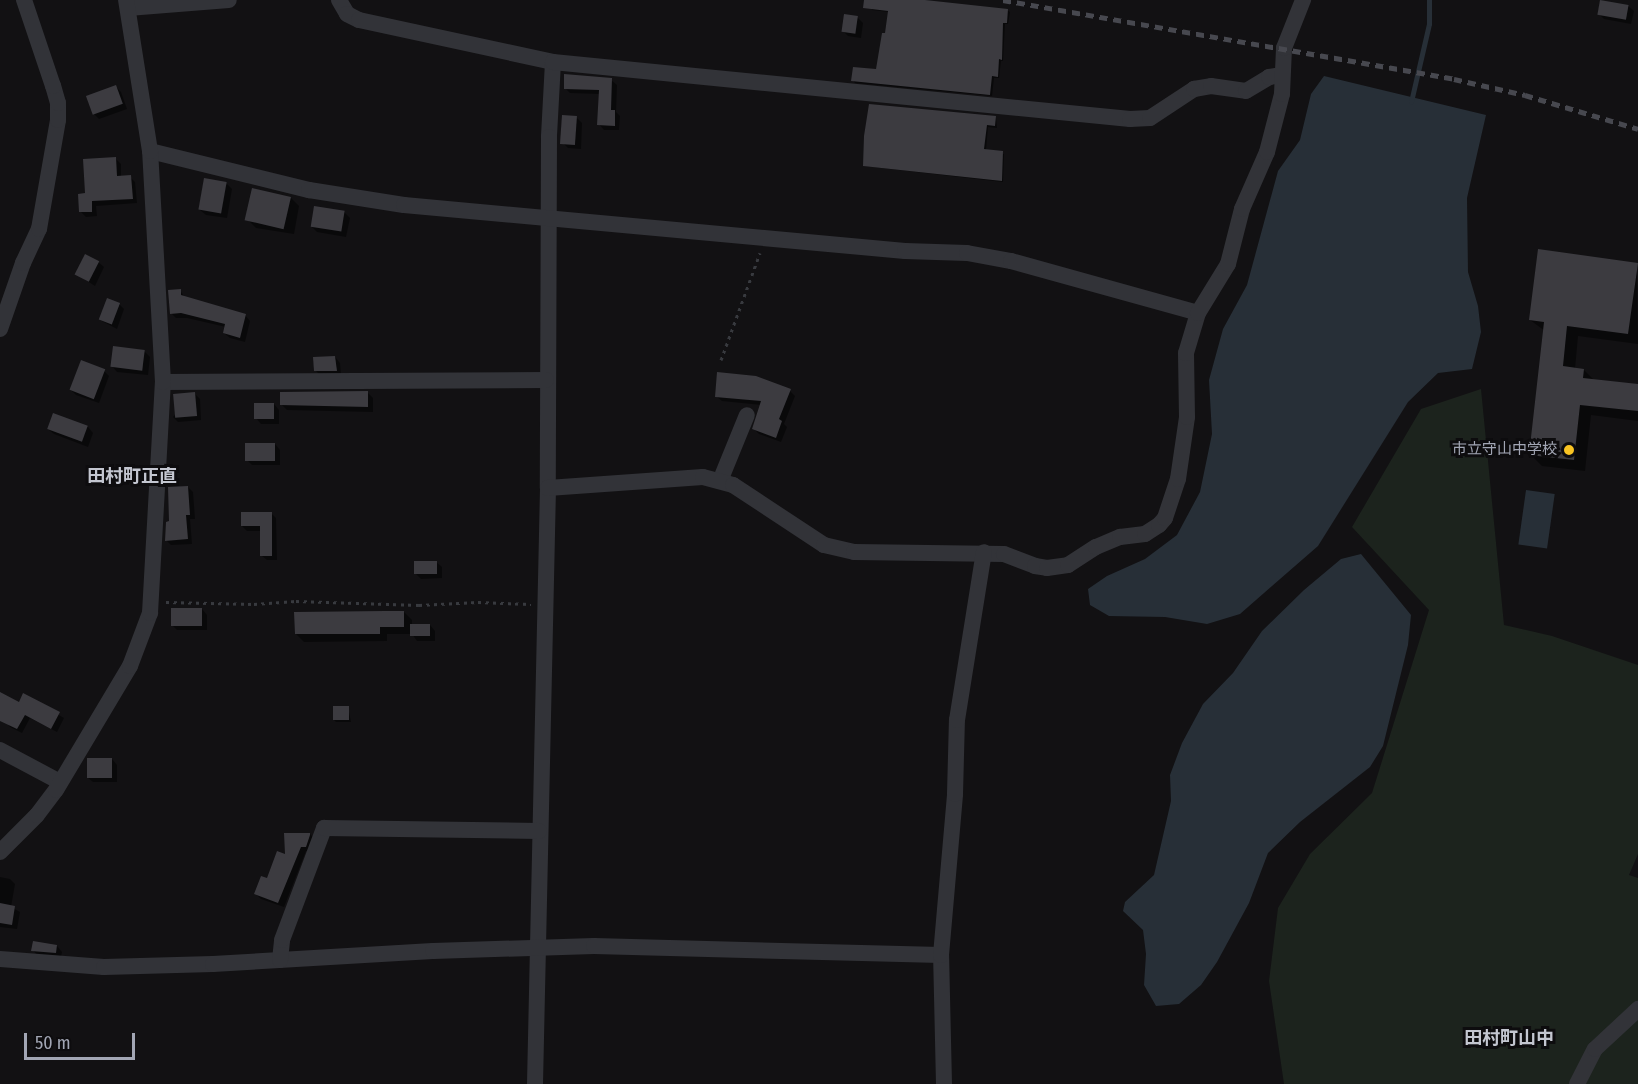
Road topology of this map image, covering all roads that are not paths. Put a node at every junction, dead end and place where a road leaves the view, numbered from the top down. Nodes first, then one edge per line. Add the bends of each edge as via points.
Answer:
1 (24, 0) edge
2 (229, 0) edge
3 (339, 0) edge
4 (1303, 0) edge
5 (127, 4) edge
6 (553, 62) junction
7 (1282, 75) junction
8 (150, 152) junction
9 (550, 217) junction
10 (1198, 313) junction
11 (0, 328) edge
12 (546, 380) junction
13 (163, 382) junction
14 (747, 415) dead end
15 (720, 481) junction
16 (548, 488) junction
17 (984, 552) junction
18 (0, 750) edge
19 (60, 782) junction
20 (539, 831) junction
21 (0, 852) edge
22 (537, 946) junction
23 (941, 955) junction
24 (0, 959) edge
25 (280, 960) junction
26 (1638, 1009) edge
27 (535, 1084) edge
28 (944, 1084) edge
29 (1576, 1084) edge

1 - 11 street via 58,104 57,133 39,229 22,263
2 - 5 street
3 - 6 street via 347,14 359,20
4 - 7 street via 1284,48
5 - 8 street
6 - 7 street via 1130,119 1150,118 1194,89 1206,86 1246,91 1269,77
6 - 9 street
7 - 10 street via 1282,94 1267,152 1242,209 1232,255
8 - 9 street via 309,190 404,205
8 - 13 street
9 - 10 street via 905,251 967,253 1011,261
9 - 12 street
10 - 17 street via 1186,353 1187,417 1178,479 1165,518 1145,534 1120,537 1055,568
12 - 13 street
12 - 16 street
13 - 19 street via 150,613 129,666
14 - 15 street
15 - 16 street via 703,477 666,478
15 - 17 street via 733,485 824,544 854,552
16 - 20 street
17 - 23 street via 957,720 955,794
18 - 19 street
19 - 21 street via 37,815
20 - 22 street
20 - 25 street via 324,828 282,940
22 - 23 street
22 - 25 street
22 - 27 street
23 - 28 street
24 - 25 street via 104,968
26 - 29 street via 1595,1049

